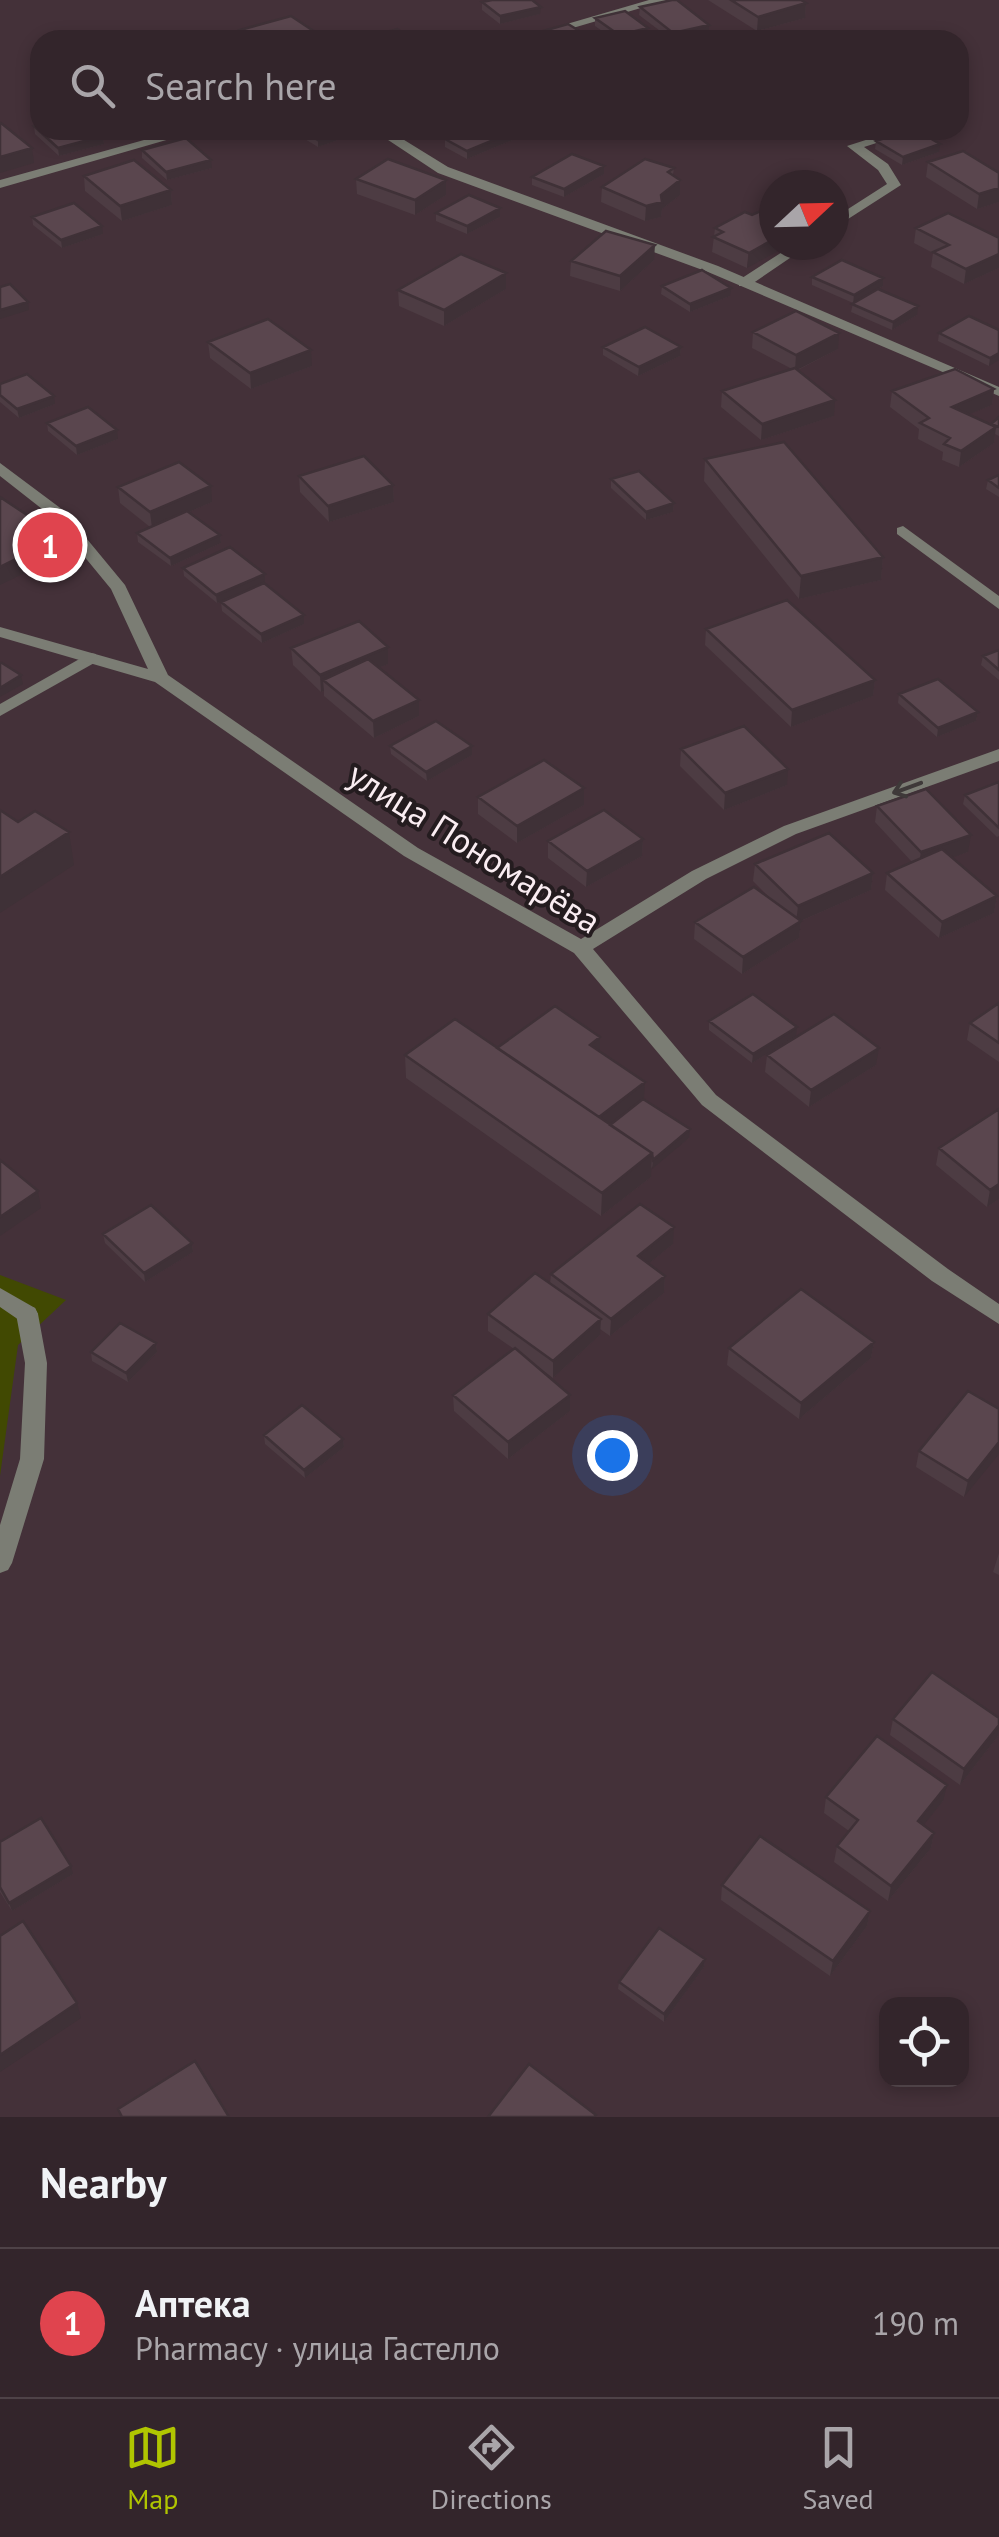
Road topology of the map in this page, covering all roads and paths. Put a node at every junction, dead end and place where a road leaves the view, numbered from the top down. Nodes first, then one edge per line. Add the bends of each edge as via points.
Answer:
1 (662, 0) edge
2 (554, 30) edge
3 (158, 140) edge
4 (395, 140) edge
5 (875, 140) edge
6 (0, 184) edge
7 (849, 214) edge
8 (779, 260) edge
9 (744, 283) junction
10 (999, 392) edge
11 (0, 468) edge
12 (902, 531) dead end
13 (999, 604) edge
14 (0, 632) edge
15 (90, 658) junction
16 (161, 678) junction
17 (0, 711) edge
18 (999, 754) edge
19 (582, 948) junction
20 (0, 1296) edge
21 (999, 1315) edge
22 (0, 1563) edge

1 - 2 street
3 - 6 street
4 - 9 street via 443,170
5 - 7 street via 854,146 883,167 894,185
8 - 9 street
9 - 10 street
11 - 16 street via 57,513 119,588
12 - 13 street
14 - 15 street, улица Пономарёва
15 - 16 street, улица Пономарёва
15 - 17 street
16 - 19 street, улица Пономарёва via 411,852
18 -> 19 street via 790,830 699,875
19 - 21 street, улица Пономарёва via 708,1100
20 - 22 street via 27,1314 36,1363 32,1459

